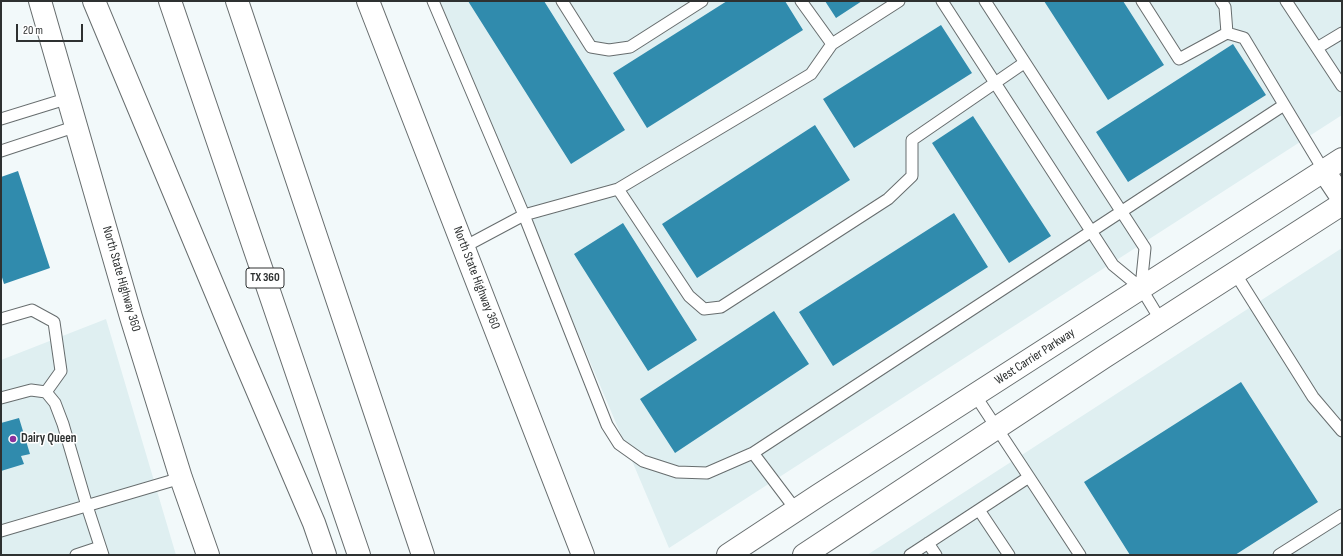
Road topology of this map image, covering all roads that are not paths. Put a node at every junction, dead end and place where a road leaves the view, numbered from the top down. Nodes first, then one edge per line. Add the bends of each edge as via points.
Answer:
1 (40, 1) edge
2 (94, 1) edge
3 (170, 1) edge
4 (237, 1) edge
5 (368, 1) edge
6 (433, 1) edge
7 (702, 1) edge
8 (801, 1) edge
9 (898, 1) edge
10 (942, 1) edge
11 (985, 1) edge
12 (1142, 1) edge
13 (1221, 1) edge
14 (1286, 1) edge
15 (564, 2) edge
16 (1227, 33) junction
17 (1342, 33) edge
18 (832, 44) junction
19 (1317, 48) junction
20 (1024, 63) junction
21 (994, 83) junction
22 (1342, 86) edge
23 (69, 98) junction
24 (1284, 105) junction
25 (1, 119) edge
26 (77, 126) junction
27 (1, 151) edge
28 (1342, 160) edge
29 (1324, 171) junction
30 (618, 189) junction
31 (1342, 198) edge
32 (1342, 204) edge
33 (1121, 211) junction
34 (524, 215) junction
35 (1091, 232) junction
36 (464, 247) junction
37 (1235, 273) junction
38 (1141, 288) junction
39 (1, 319) edge
40 (1161, 321) junction
41 (46, 392) junction
42 (975, 395) junction
43 (1, 398) edge
44 (997, 428) junction
45 (1342, 431) edge
46 (753, 453) junction
47 (1029, 477) junction
48 (181, 478) junction
49 (87, 506) junction
50 (796, 510) junction
51 (979, 510) junction
52 (1342, 515) edge
53 (1, 531) edge
54 (928, 543) junction
55 (580, 545) edge
56 (101, 551) edge
57 (76, 555) edge
58 (208, 555) edge
59 (325, 555) edge
60 (359, 555) edge
61 (423, 555) edge
62 (599, 555) edge
63 (728, 555) edge
64 (805, 555) edge
65 (910, 555) edge
66 (936, 555) edge
67 (1009, 555) edge
68 (1080, 555) edge
69 (1279, 555) edge

1 - 23 main road, North State Highway 360
2 - 59 main road
3 - 60 main road, TX 360
4 - 61 main road
5 - 36 main road, North State Highway 360
6 - 34 lane
7 - 15 lane via 630,47 609,50 591,47
8 - 18 lane
9 - 18 lane
10 - 21 lane
11 - 20 lane
12 - 16 lane via 1179,59
13 - 16 lane via 1225,7
14 - 19 lane
16 - 24 lane via 1244,38
17 - 19 lane
18 - 30 lane via 811,74
19 - 22 lane
20 - 21 lane
20 - 33 lane
21 - 30 lane via 912,140 912,176 888,199 721,307 704,309 689,296
21 - 35 lane
23 - 25 lane
23 - 26 main road, North State Highway 360
24 - 29 lane
24 - 33 lane
26 - 27 lane
26 - 48 main road, North State Highway 360
28 - 29 main road, West Carrier Parkway
29 - 31 main road
29 - 38 main road, West Carrier Parkway
30 - 34 lane
32 - 37 main road
33 - 35 lane
33 - 38 lane via 1145,248
34 - 36 lane
34 - 46 lane via 607,425 619,444 643,461 677,472 707,473
35 - 38 lane via 1113,265
35 - 46 lane
36 - 55 main road, North State Highway 360
37 - 40 main road
37 - 45 lane via 1313,396
38 - 40 lane
38 - 42 main road, West Carrier Parkway
39 - 41 lane via 32,310 54,322 61,371
40 - 44 main road
41 - 43 lane via 31,390
41 - 49 lane via 55,403 63,424
42 - 44 lane
42 - 50 main road, West Carrier Parkway
44 - 47 lane
44 - 64 main road
46 - 50 lane
47 - 51 lane
47 - 68 lane
48 - 49 lane
48 - 58 main road, North State Highway 360
49 - 53 lane
49 - 56 lane
50 - 63 main road, West Carrier Parkway
51 - 54 lane
51 - 67 lane
52 - 69 lane
54 - 65 lane
54 - 66 lane
55 - 62 main road
56 - 57 lane

